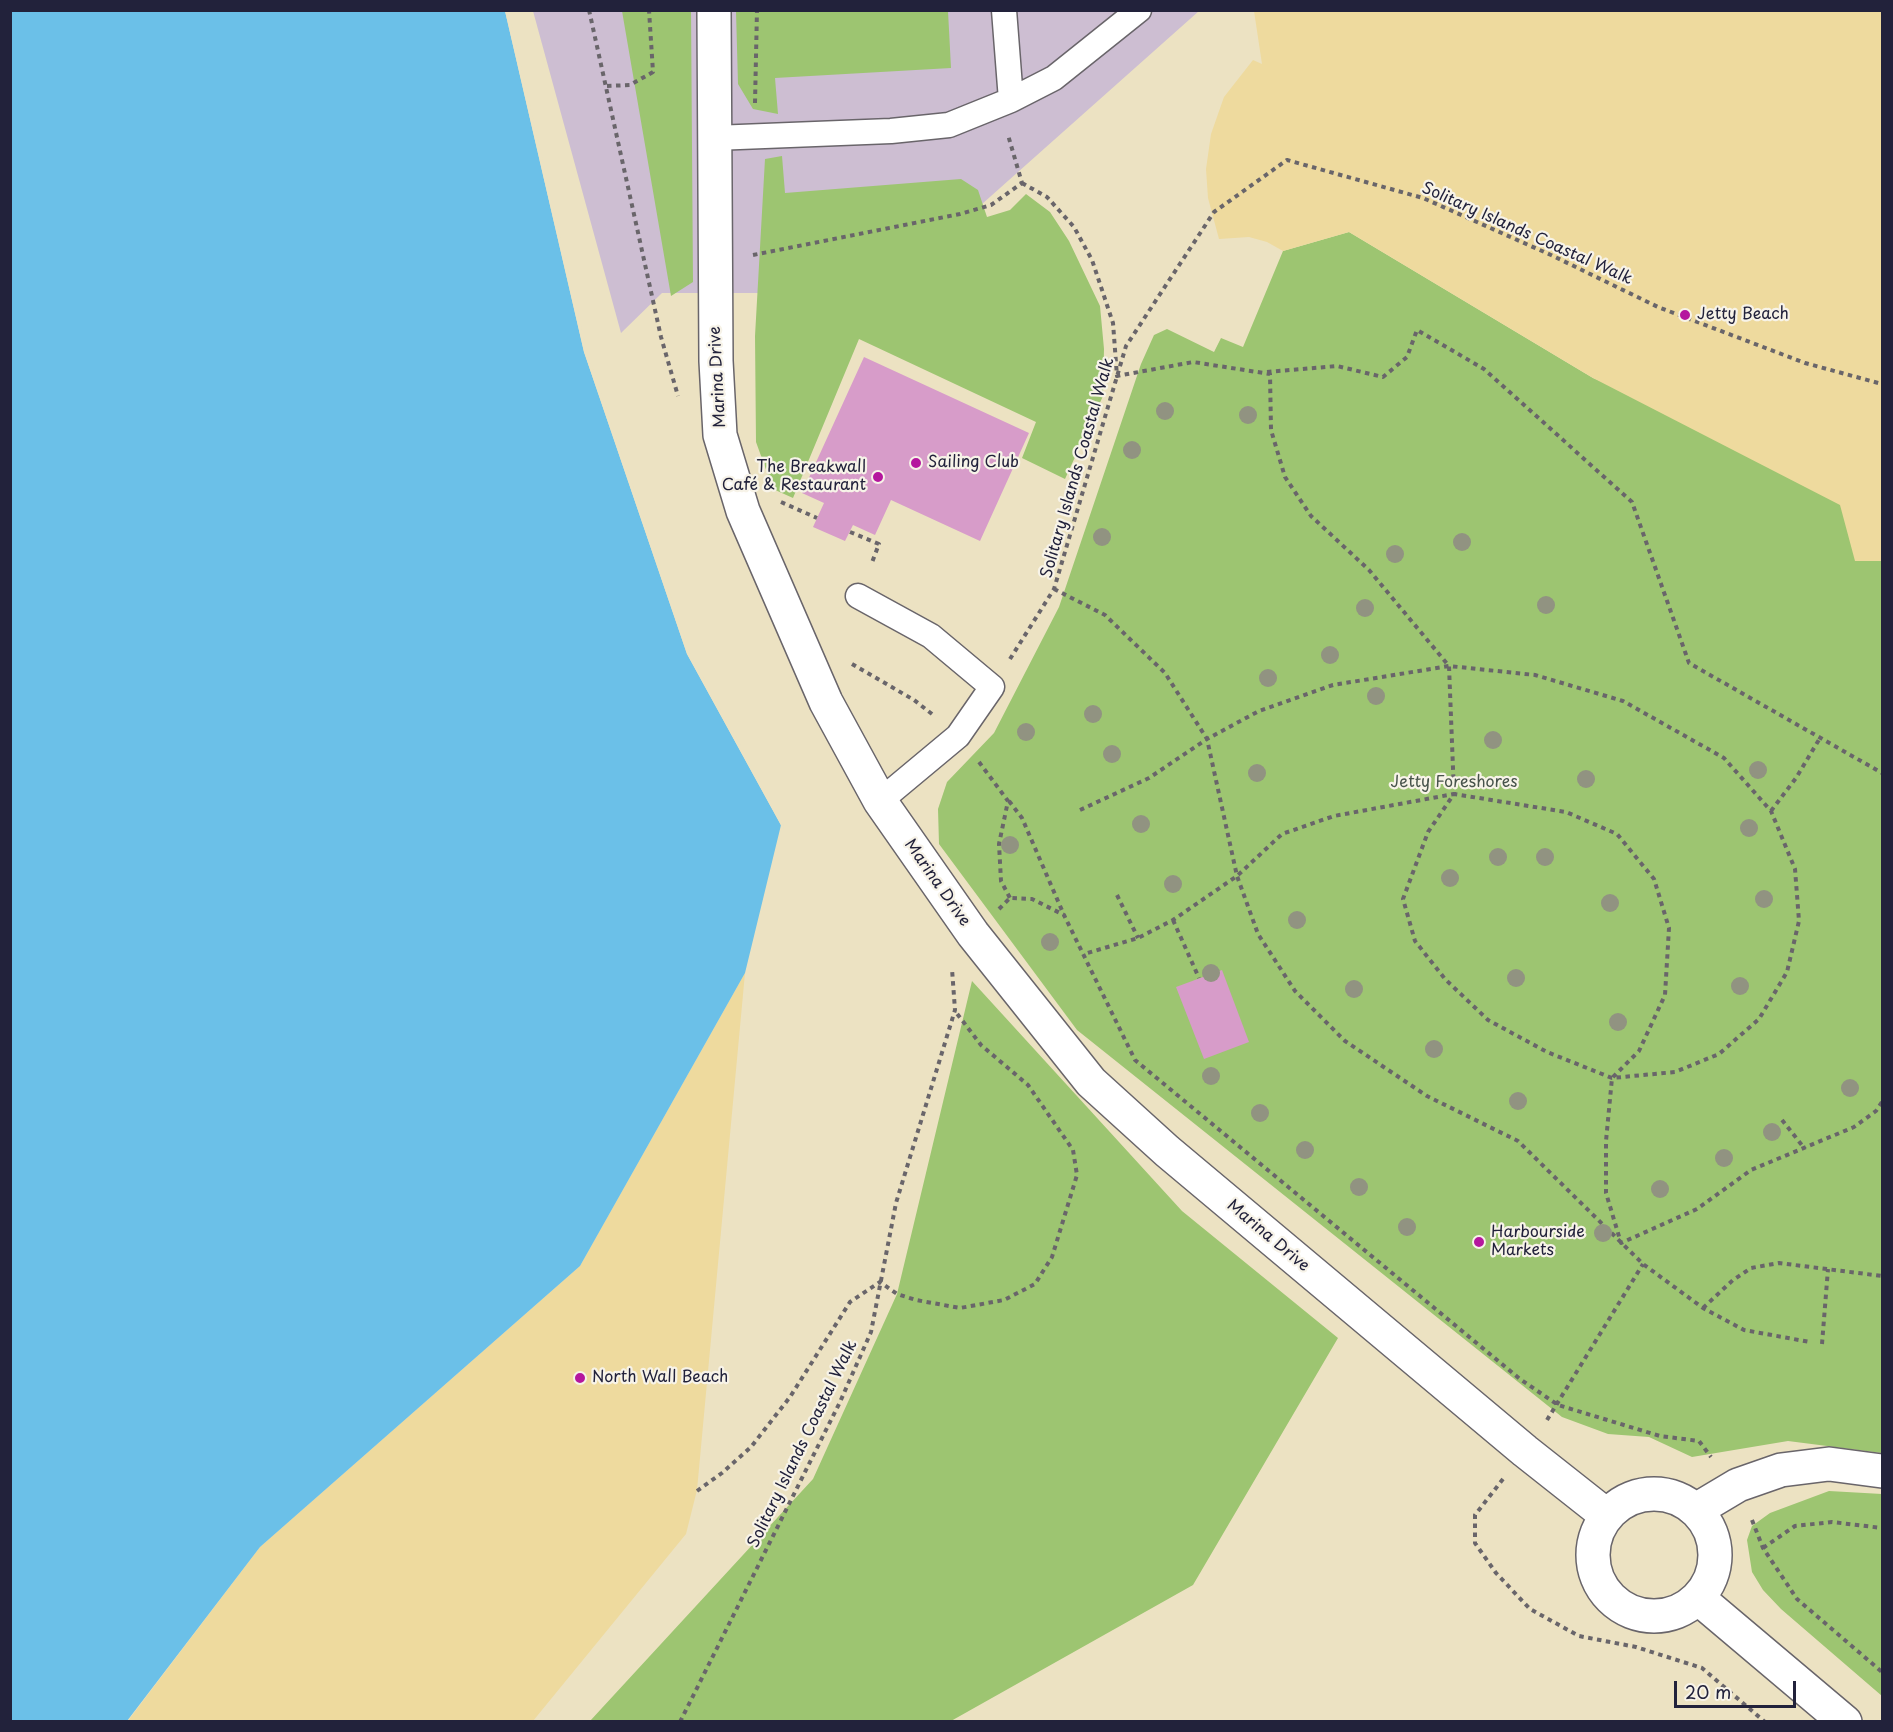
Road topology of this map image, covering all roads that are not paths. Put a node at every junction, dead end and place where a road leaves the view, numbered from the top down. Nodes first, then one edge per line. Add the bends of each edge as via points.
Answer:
1 (714, 10) edge
2 (1004, 10) edge
3 (1139, 10) edge
4 (1011, 100) junction
5 (714, 138) junction
6 (858, 596) dead end
7 (880, 801) junction
8 (1882, 1471) edge
9 (1696, 1510) junction
10 (1606, 1515) junction
11 (1698, 1598) junction
12 (1845, 1722) edge

1 - 5 street, Marina Drive
2 - 4 lane
3 - 4 lane via 1054,78
4 - 5 lane via 949,125
5 - 7 street, Marina Drive via 720,435 742,511 826,702
6 - 7 lane via 931,636 992,687 958,736
7 - 10 street, Marina Drive via 973,934 1091,1082 1167,1151 1524,1451
8 - 9 street via 1829,1464 1780,1470 1738,1485
9 - 10 street via 1680,1499 1660,1493 1640,1494 1621,1502
9 - 11 street via 1708,1526 1714,1544 1709,1582
10 - 11 street via 1595,1534 1592,1554 1595,1574 1605,1593 1621,1607 1640,1615 1661,1616 1681,1610
11 - 12 street

